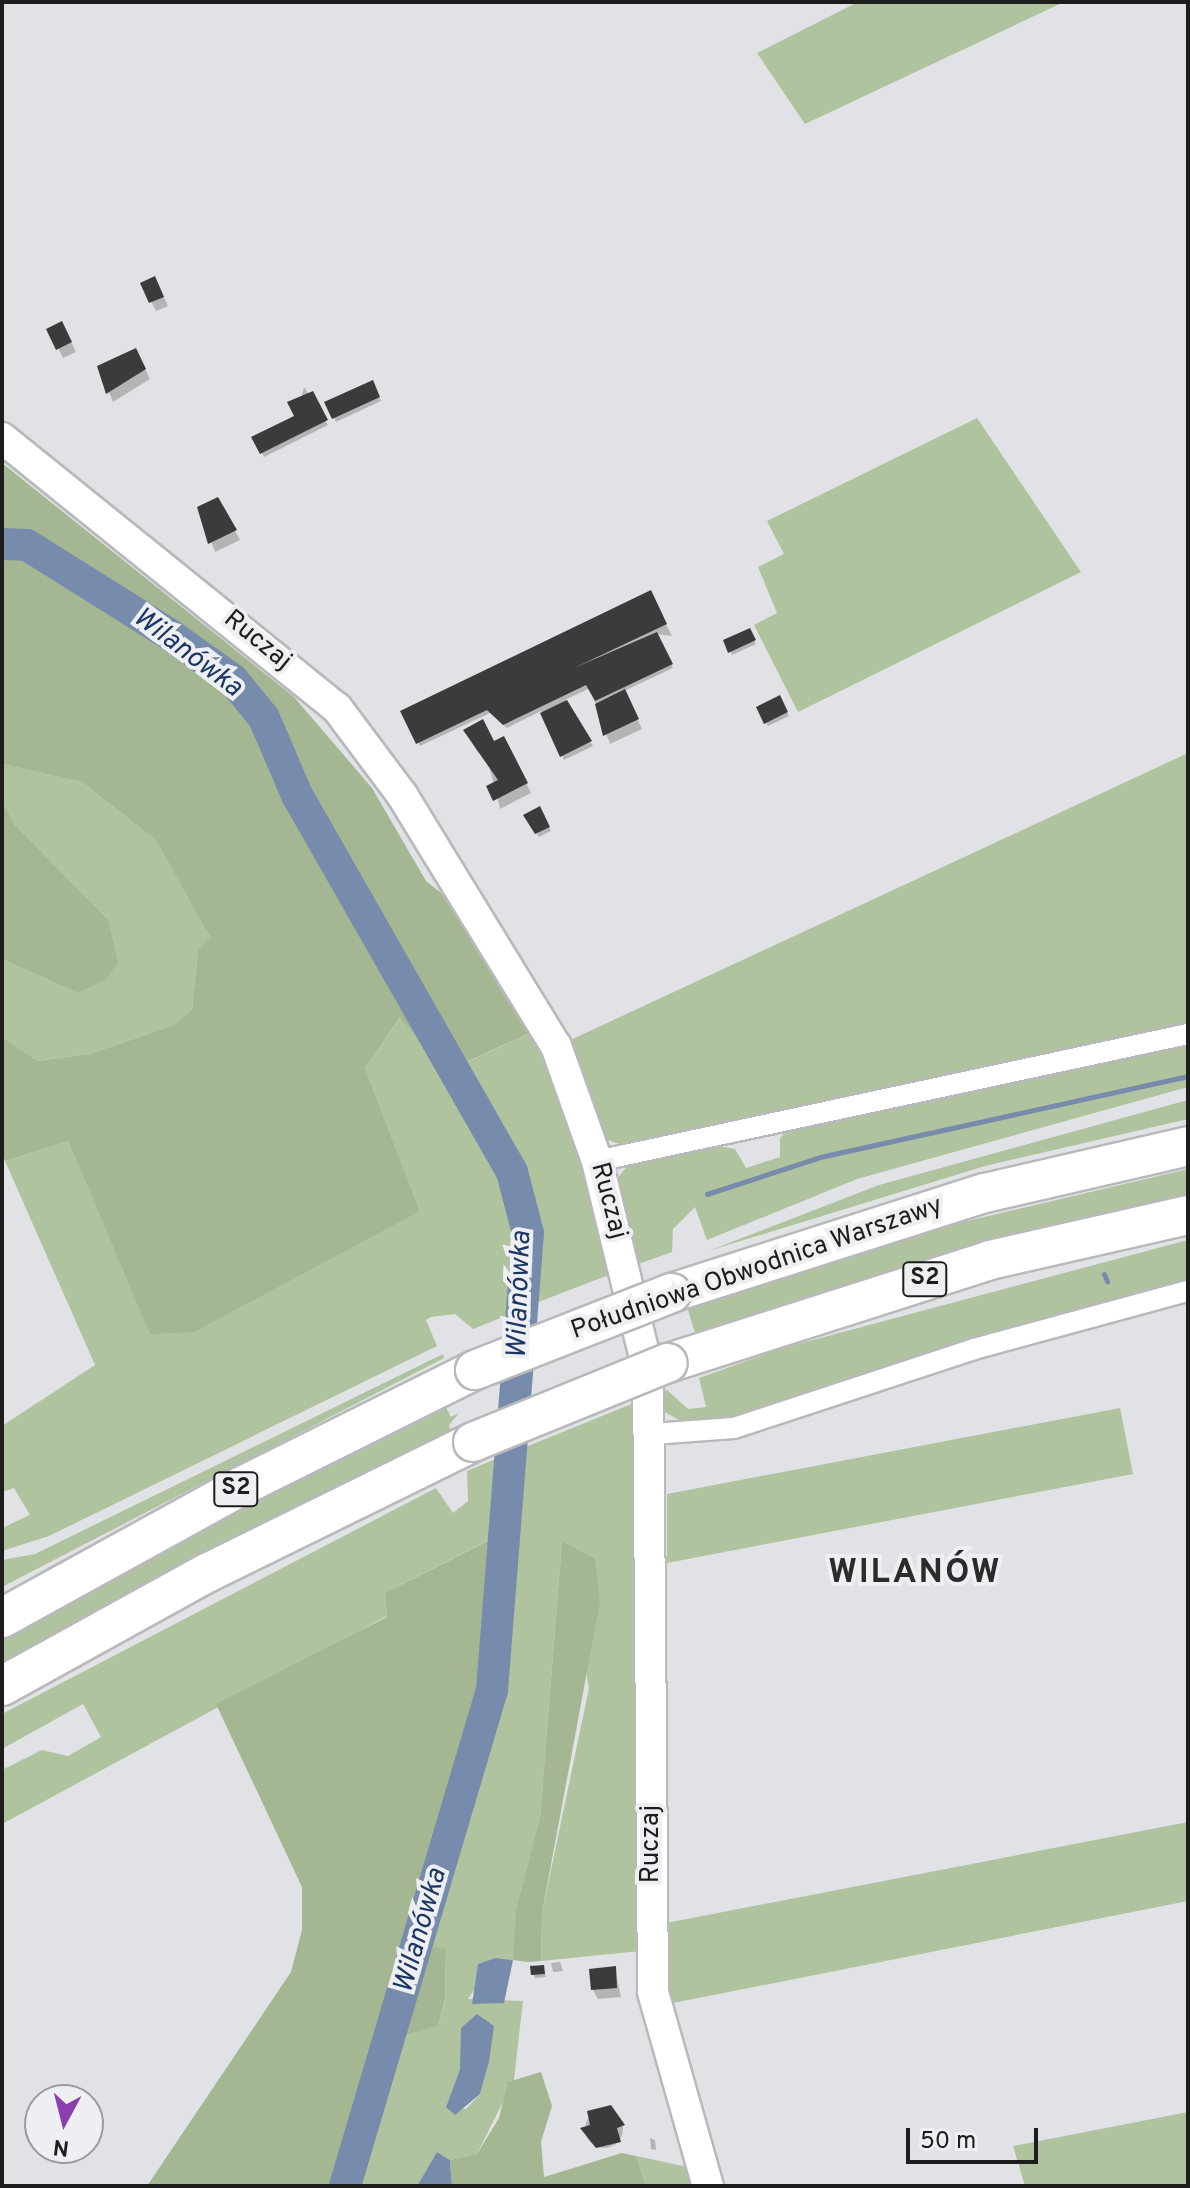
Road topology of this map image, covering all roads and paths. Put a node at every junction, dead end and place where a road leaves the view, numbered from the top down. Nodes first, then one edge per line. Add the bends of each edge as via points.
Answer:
1 (2, 438) edge
2 (1188, 1034) edge
3 (1188, 1146) edge
4 (597, 1161) junction
5 (1188, 1215) edge
6 (1188, 1291) edge
7 (652, 1434) junction
8 (2, 1618) edge
9 (2, 1686) edge
10 (708, 2186) edge

1 - 4 street, Ruczaj via 249,632 363,738 542,1018
2 - 4 street
3 - 8 highway, Południowa Obwodnica Warszawy / S2, bridge via 985,1193 671,1293 475,1370 240,1487
4 - 7 street, Ruczaj via 638,1319
5 - 9 highway, S2, bridge via 990,1260 668,1363 473,1442 207,1573
6 - 7 street via 987,1345 734,1428
7 - 10 street, Ruczaj via 653,1992

